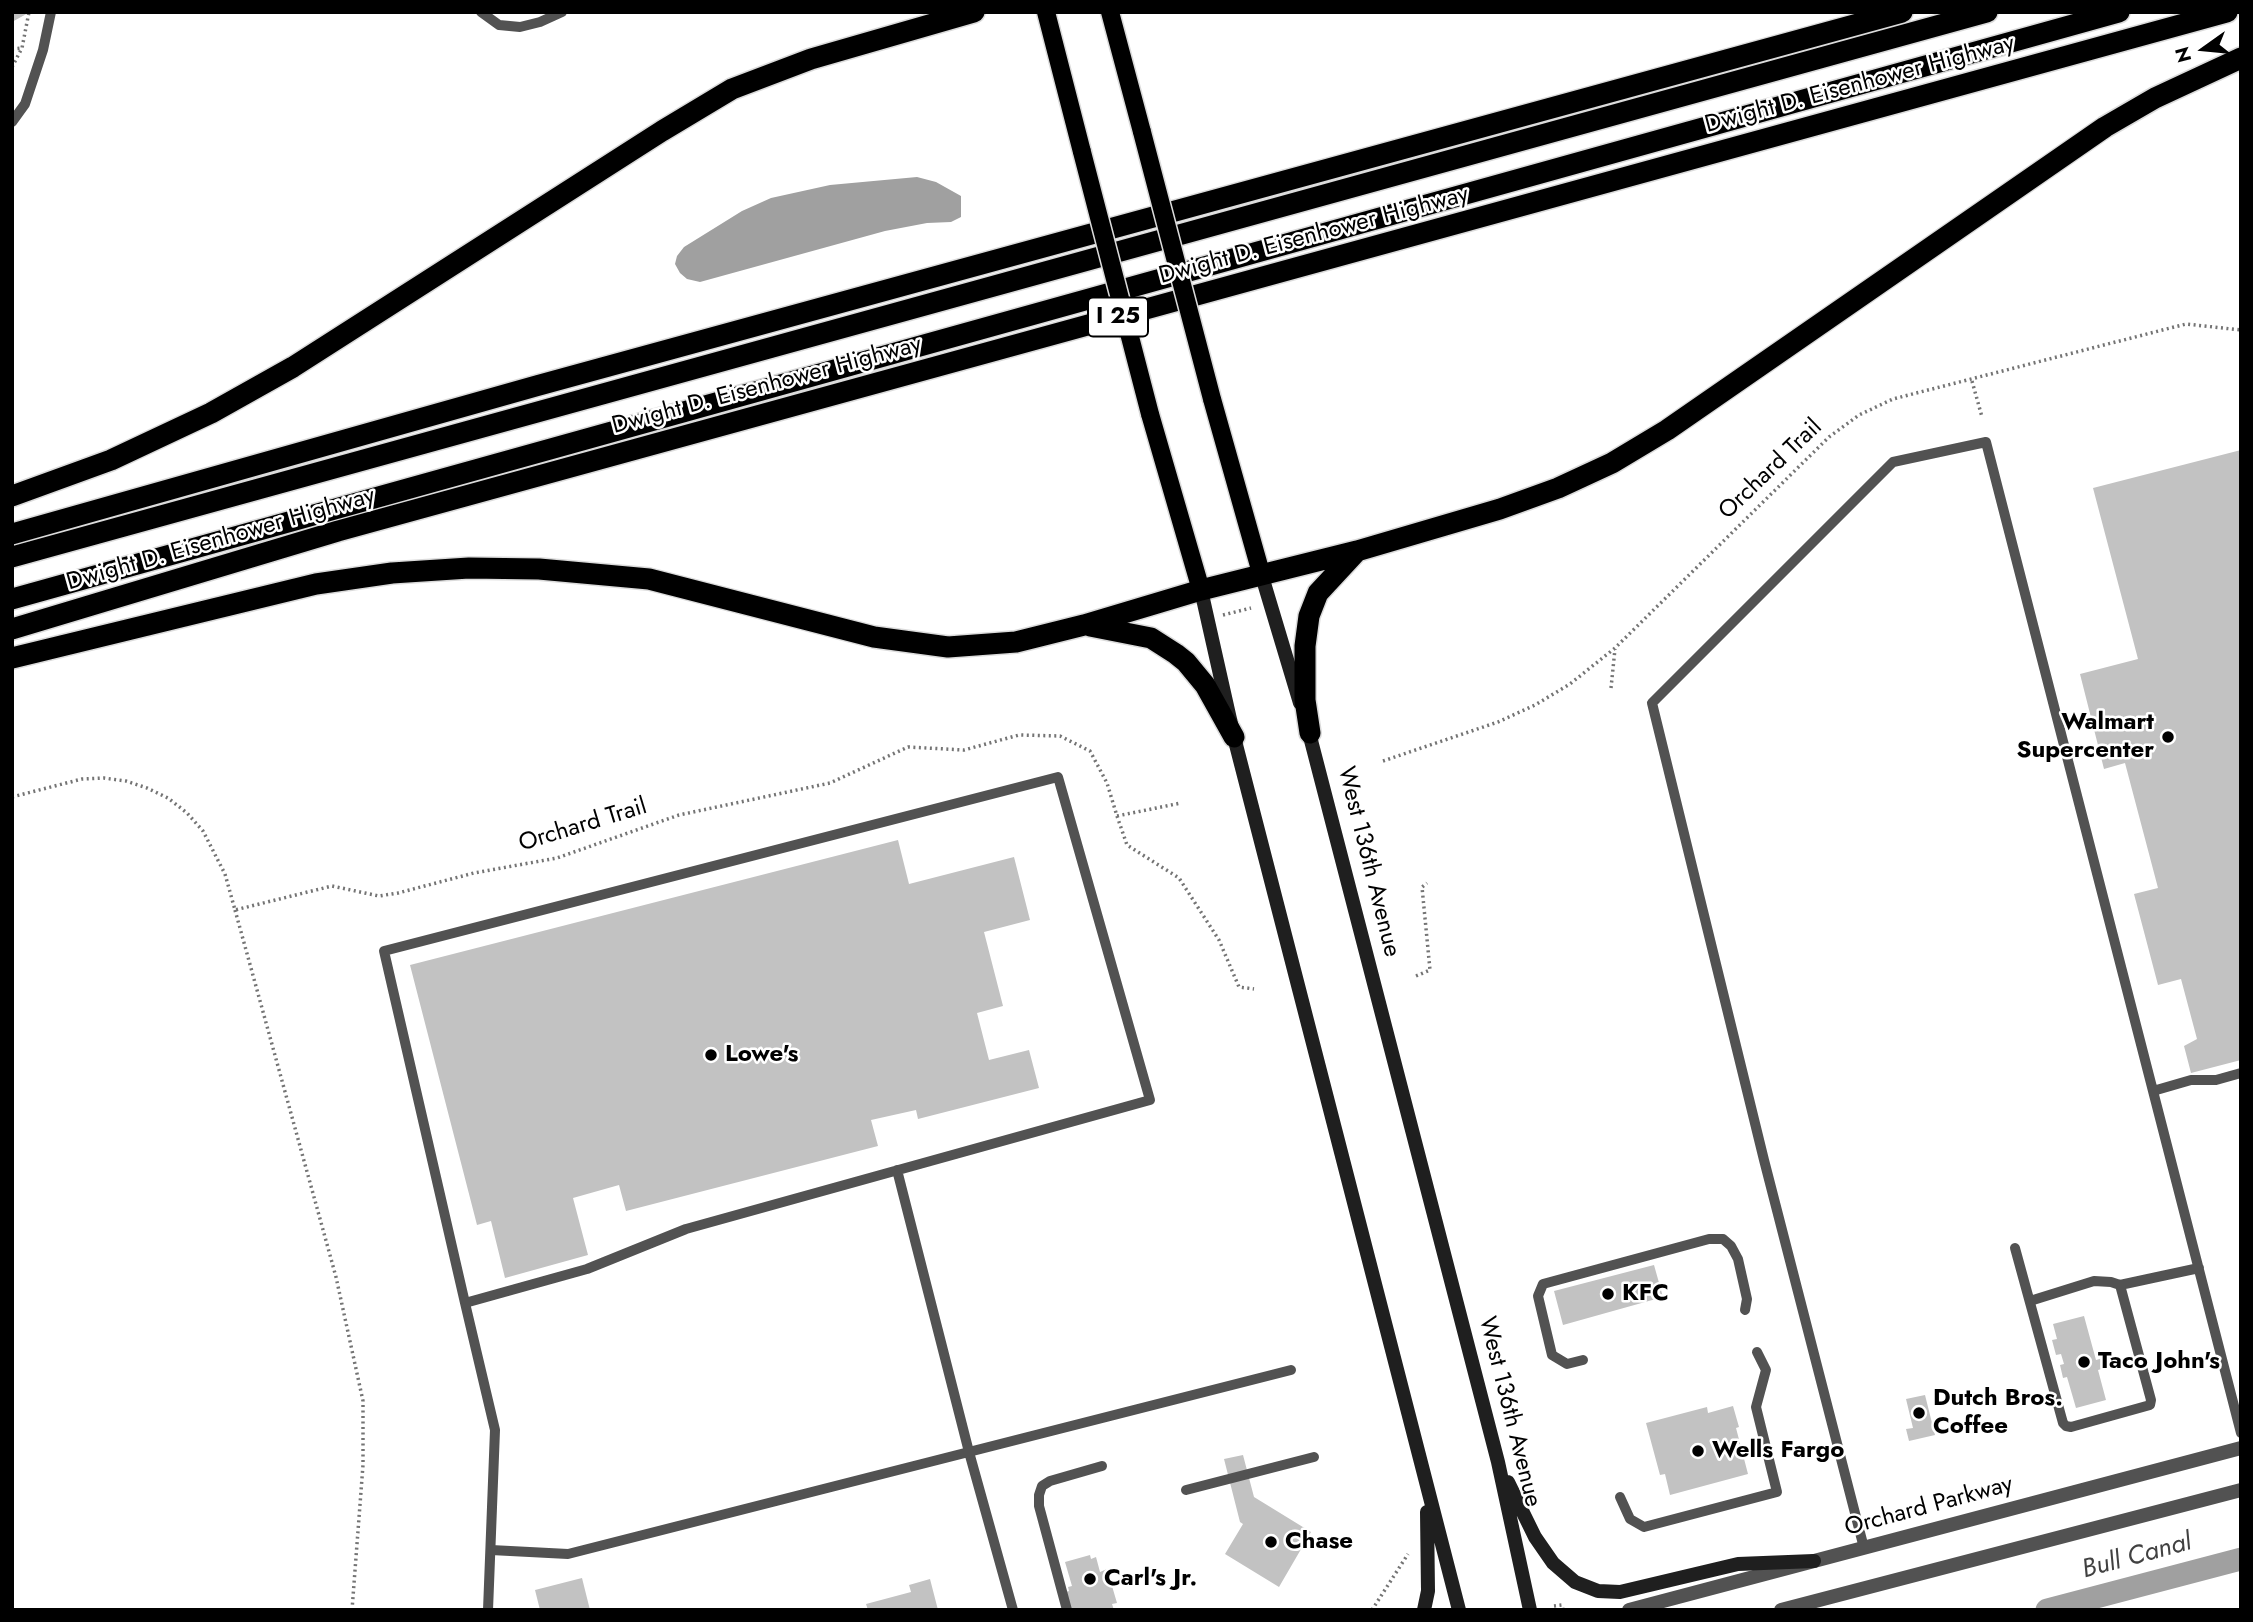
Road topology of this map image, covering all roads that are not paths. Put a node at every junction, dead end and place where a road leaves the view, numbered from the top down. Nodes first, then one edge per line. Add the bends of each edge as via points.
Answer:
1 (51, 12) edge
2 (481, 12) edge
3 (562, 12) edge
4 (974, 12) edge
5 (1046, 12) edge
6 (1110, 12) edge
7 (1902, 12) edge
8 (1987, 12) edge
9 (2119, 12) edge
10 (2227, 12) edge
11 (944, 18) edge
12 (2241, 58) edge
13 (12, 122) edge
14 (12, 496) edge
15 (12, 534) edge
16 (1357, 551) junction
17 (12, 557) edge
18 (1261, 573) junction
19 (1201, 590) junction
20 (12, 599) edge
21 (1084, 625) junction
22 (12, 629) edge
23 (12, 658) edge
24 (1310, 733) junction
25 (1234, 737) junction
26 (2241, 1073) edge
27 (2153, 1091) junction
28 (897, 1170) junction
29 (2015, 1248) dead end
30 (2199, 1268) junction
31 (2120, 1285) junction
32 (2031, 1301) junction
33 (465, 1303) junction
34 (1745, 1310) dead end
35 (1757, 1352) dead end
36 (1583, 1360) dead end
37 (1290, 1370) dead end
38 (2241, 1433) edge
39 (2241, 1448) edge
40 (969, 1452) junction
41 (1314, 1457) dead end
42 (1497, 1462) junction
43 (1102, 1466) dead end
44 (1426, 1483) junction
45 (1186, 1490) dead end
46 (2241, 1490) edge
47 (1620, 1497) dead end
48 (1864, 1548) junction
49 (491, 1550) junction
50 (1814, 1561) junction
51 (488, 1610) edge
52 (1013, 1610) edge
53 (1067, 1610) edge
54 (1424, 1610) edge
55 (1459, 1610) edge
56 (1530, 1610) edge
57 (1629, 1610) edge
58 (1781, 1610) edge

1 - 13 lane via 25,104
2 - 3 lane via 499,25 520,27
4 - 11 highway
5 - 19 main road, bridge via 1150,414
6 - 18 main road, West 136th Avenue, bridge
7 - 15 highway
8 - 17 highway
9 - 20 highway
10 - 22 highway, Dwight D. Eisenhower Highway / I 25 via 365,524
11 - 14 highway via 732,89 282,374 111,460
12 - 16 highway via 2105,127 1667,430 1612,463 1500,509
16 - 18 highway
16 - 24 highway via 1318,593 1309,616 1305,700
18 - 19 highway
18 - 24 main road, West 136th Avenue
19 - 21 highway
19 - 25 main road
21 - 23 highway via 1016,642 948,647 874,636 649,579 469,568 316,584
21 - 25 highway via 1151,638 1176,654 1205,685
24 - 42 main road, West 136th Avenue
25 - 44 main road
26 - 27 lane
27 - 30 lane
27 - 48 lane via 1986,442 1893,462 1652,703
28 - 33 lane via 686,1229 587,1269
28 - 33 lane via 1150,1100 1058,777 384,951
28 - 40 lane
29 - 32 lane
30 - 31 lane
30 - 38 lane
31 - 32 lane via 2094,1281
31 - 32 lane via 2151,1400 2146,1408 2071,1427 2063,1423
33 - 49 lane via 495,1430
34 - 36 lane via 1738,1259 1723,1239 1709,1238 1543,1284 1538,1296 1552,1354 1567,1364
35 - 47 lane via 1766,1370 1756,1407 1777,1492 1644,1527 1630,1519
37 - 40 lane
39 - 48 street, Orchard Parkway
40 - 49 lane via 568,1554
40 - 52 lane
41 - 45 lane
42 - 50 main road via 1553,1563 1585,1587 1620,1591 1738,1564
42 - 56 main road, West 136th Avenue
43 - 53 lane via 1050,1481 1039,1495
44 - 54 main road via 1429,1569
44 - 55 main road
46 - 58 street
48 - 50 street, Orchard Parkway
49 - 51 lane
50 - 57 street, Orchard Parkway

